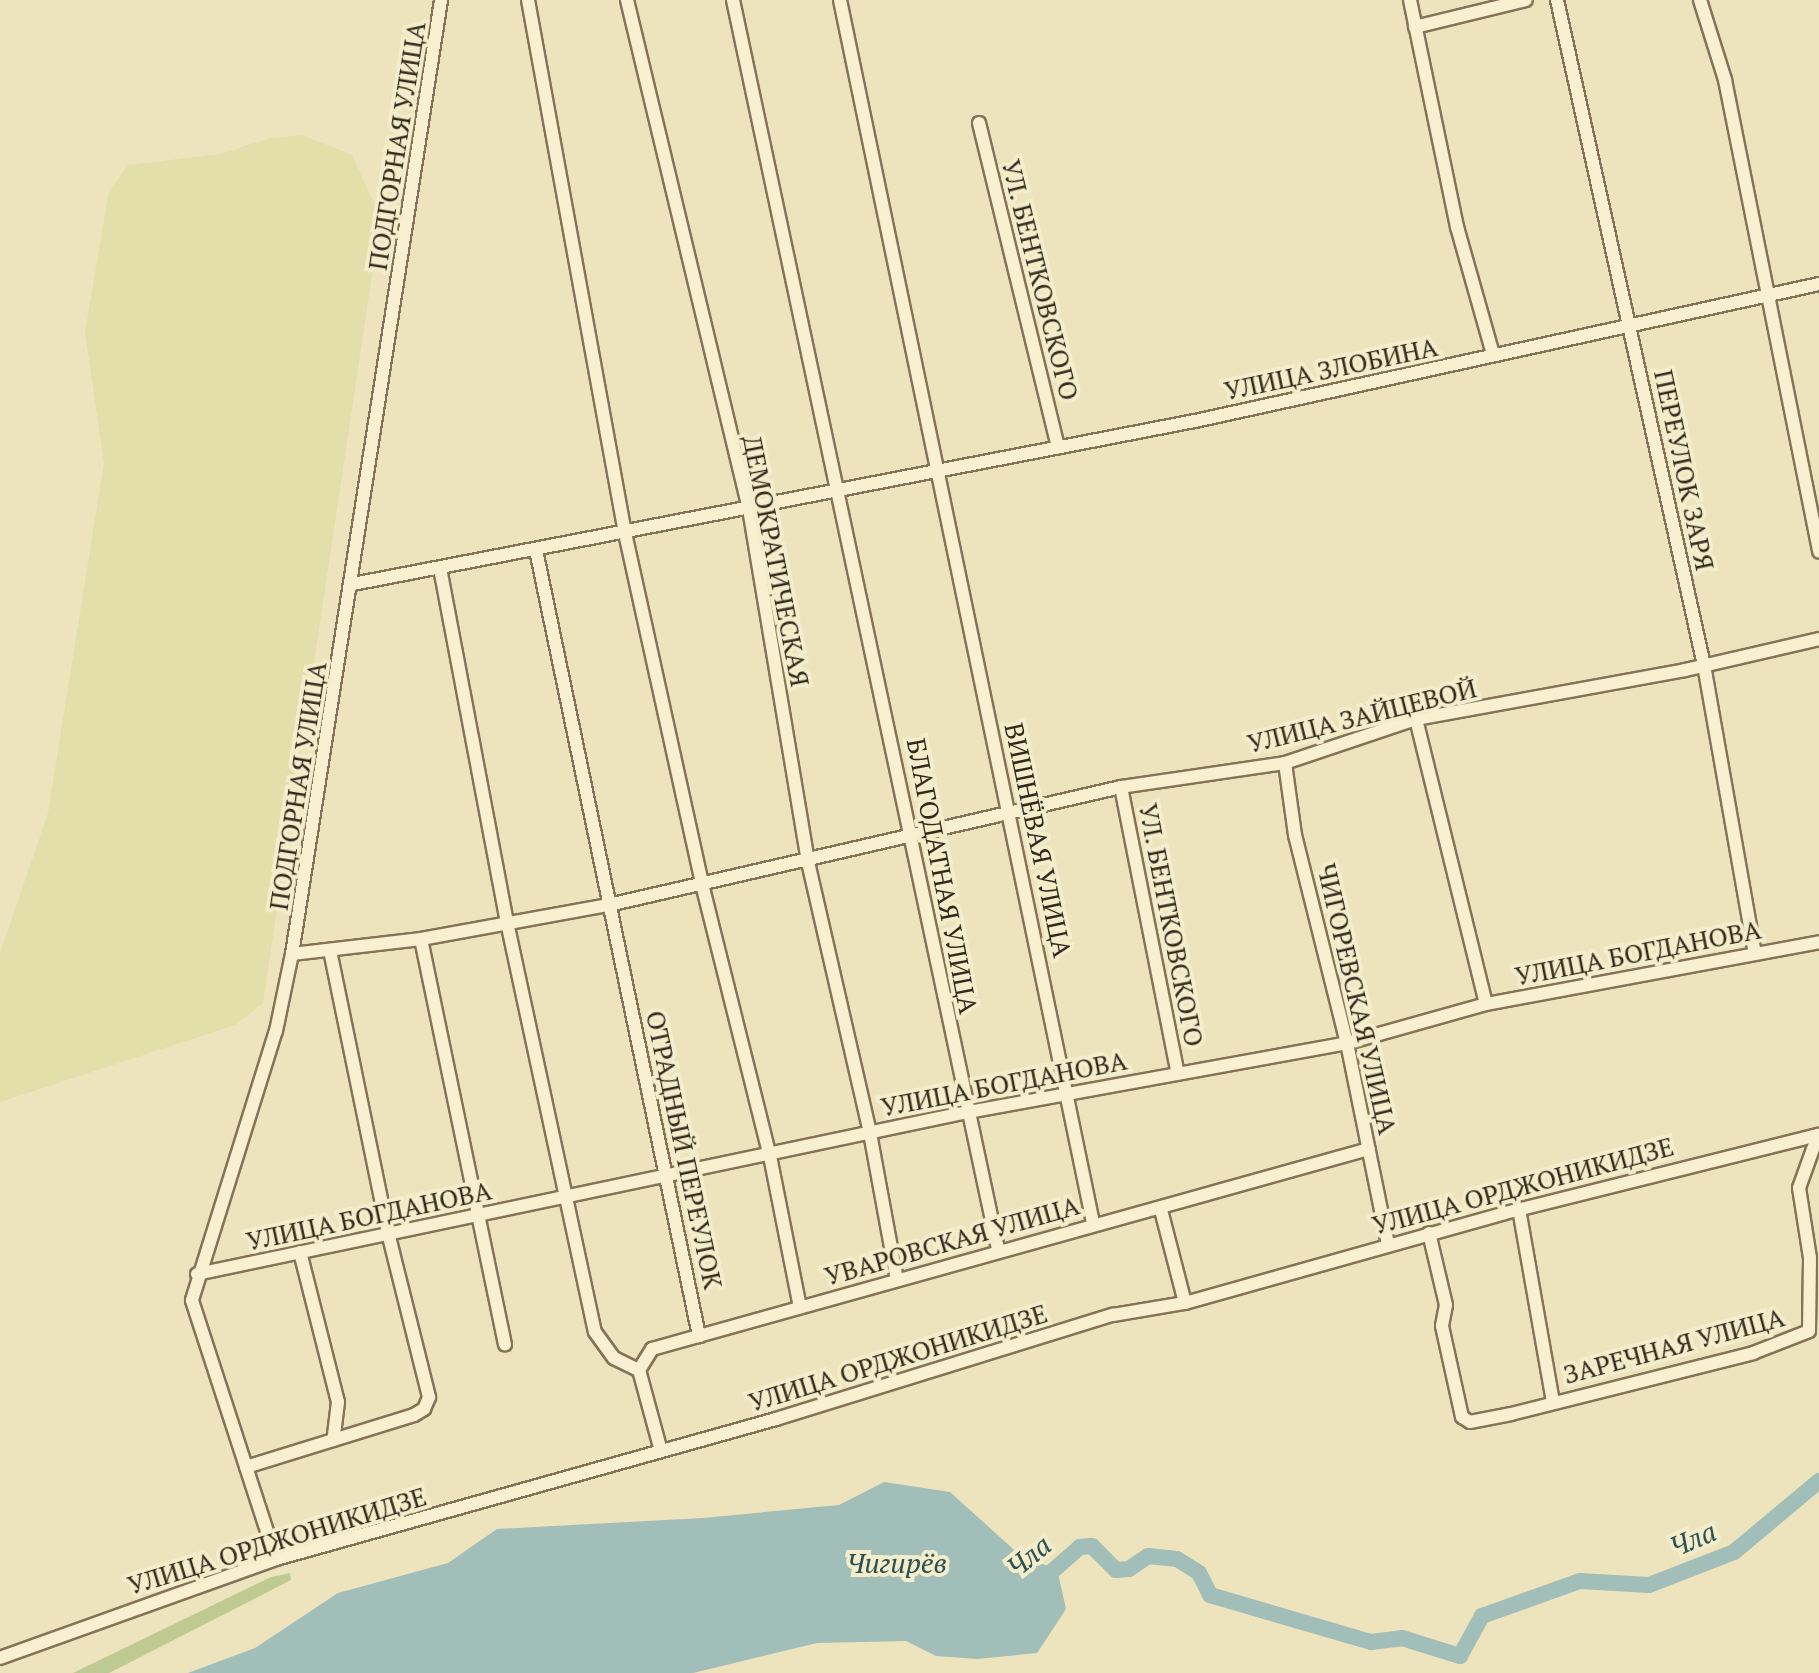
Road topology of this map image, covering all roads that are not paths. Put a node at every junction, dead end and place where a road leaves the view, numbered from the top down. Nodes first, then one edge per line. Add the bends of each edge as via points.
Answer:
1 (441, 0) edge
2 (528, 0) edge
3 (627, 0) edge
4 (733, 0) edge
5 (840, 0) edge
6 (1410, 0) edge
7 (1526, 0) edge
8 (1557, 0) edge
9 (1700, 0) edge
10 (1415, 27) junction
11 (979, 123) dead end
12 (1819, 284) edge
13 (1771, 294) junction
14 (1633, 327) junction
15 (1493, 354) junction
16 (1058, 448) junction
17 (936, 468) junction
18 (846, 491) junction
19 (749, 509) junction
20 (625, 533) junction
21 (536, 550) junction
22 (1819, 552) edge
23 (440, 568) junction
24 (353, 584) junction
25 (1819, 639) edge
26 (1704, 665) junction
27 (1416, 719) junction
28 (1285, 763) junction
29 (1121, 787) junction
30 (1010, 815) junction
31 (913, 838) junction
32 (808, 862) junction
33 (702, 884) junction
34 (613, 904) junction
35 (507, 922) junction
36 (421, 939) junction
37 (1819, 942) edge
38 (330, 951) junction
39 (1755, 953) junction
40 (292, 954) junction
41 (1486, 1004) junction
42 (1347, 1043) junction
43 (1177, 1071) junction
44 (1070, 1095) junction
45 (968, 1112) junction
46 (870, 1133) junction
47 (1819, 1135) edge
48 (1369, 1149) junction
49 (770, 1156) junction
50 (669, 1177) junction
51 (566, 1199) junction
52 (1519, 1209) junction
53 (1161, 1210) junction
54 (480, 1215) junction
55 (1093, 1223) junction
56 (388, 1233) junction
57 (1429, 1233) junction
58 (1388, 1244) junction
59 (998, 1249) junction
60 (300, 1252) junction
61 (197, 1274) junction
62 (897, 1280) junction
63 (1185, 1303) junction
64 (800, 1307) junction
65 (1814, 1330) edge
66 (699, 1336) junction
67 (505, 1344) dead end
68 (639, 1370) junction
69 (1553, 1402) junction
70 (333, 1440) junction
71 (661, 1451) junction
72 (246, 1467) junction
73 (276, 1559) junction
74 (0, 1658) edge

1 - 24 street, ПОДГОРНАЯ УЛИЦА
2 - 20 street
3 - 19 street, ДЕМОКРАТИЧЕСКАЯ
4 - 18 street, БЛАГОДАТНАЯ УЛИЦА
5 - 17 street, ВИШНЁВАЯ УЛИЦА
6 - 10 street
7 - 10 street
8 - 14 street, ПЕРЕУЛОК ЗАРЯ
9 - 13 street via 1725,80
10 - 15 street via 1457,227
11 - 16 street, УЛ. БЕНТКОВСКОГО
12 - 13 street, УЛИЦА ЗЛОБИНА
13 - 14 street, УЛИЦА ЗЛОБИНА
13 - 22 street
14 - 15 street, УЛИЦА ЗЛОБИНА
14 - 26 street, ПЕРЕУЛОК ЗАРЯ
15 - 16 street, УЛИЦА ЗЛОБИНА
16 - 17 street, УЛИЦА ЗЛОБИНА
17 - 18 street, УЛИЦА ЗЛОБИНА
17 - 30 street, ВИШНЁВАЯ УЛИЦА
18 - 19 street, УЛИЦА ЗЛОБИНА
18 - 31 street, БЛАГОДАТНАЯ УЛИЦА via 845,511
19 - 20 street, УЛИЦА ЗЛОБИНА
19 - 32 street, ДЕМОКРАТИЧЕСКАЯ
20 - 21 street, УЛИЦА ЗЛОБИНА
20 - 33 street
21 - 23 street, УЛИЦА ЗЛОБИНА
21 - 34 street, ОТРАДНЫЙ ПЕРЕУЛОК
23 - 24 street, УЛИЦА ЗЛОБИНА
23 - 35 street
24 - 40 street, ПОДГОРНАЯ УЛИЦА
25 - 26 street, УЛИЦА ЗАЙЦЕВОЙ
26 - 27 street, УЛИЦА ЗАЙЦЕВОЙ
26 - 39 street, ПЕРЕУЛОК ЗАРЯ
27 - 28 street, УЛИЦА ЗАЙЦЕВОЙ
27 - 41 street
28 - 29 street, УЛИЦА ЗАЙЦЕВОЙ
28 - 42 street, ЧИГОРЕВСКАЯ УЛИЦА via 1295,835
29 - 30 street, УЛИЦА ЗАЙЦЕВОЙ
29 - 43 street, УЛ. БЕНТКОВСКОГО
30 - 31 street, УЛИЦА ЗАЙЦЕВОЙ
30 - 44 street, ВИШНЁВАЯ УЛИЦА
31 - 32 street, УЛИЦА ЗАЙЦЕВОЙ
31 - 45 street, БЛАГОДАТНАЯ УЛИЦА
32 - 33 street, УЛИЦА ЗАЙЦЕВОЙ
32 - 46 street, ДЕМОКРАТИЧЕСКАЯ
33 - 34 street, УЛИЦА ЗАЙЦЕВОЙ
33 - 49 street
34 - 35 street, УЛИЦА ЗАЙЦЕВОЙ
34 - 50 street, ОТРАДНЫЙ ПЕРЕУЛОК
35 - 36 street, УЛИЦА ЗАЙЦЕВОЙ
35 - 51 street
36 - 38 street, УЛИЦА ЗАЙЦЕВОЙ
36 - 54 street
37 - 39 street, УЛИЦА БОГДАНОВА
38 - 40 street, УЛИЦА ЗАЙЦЕВОЙ
38 - 56 street
39 - 41 street, УЛИЦА БОГДАНОВА
40 - 61 street, ПОДГОРНАЯ УЛИЦА via 276,1031
41 - 42 street, УЛИЦА БОГДАНОВА
42 - 43 street, УЛИЦА БОГДАНОВА
42 - 48 street, ЧИГОРЕВСКАЯ УЛИЦА
43 - 44 street, УЛИЦА БОГДАНОВА
44 - 45 street, УЛИЦА БОГДАНОВА
44 - 55 street, ВИШНЁВАЯ УЛИЦА
45 - 46 street, УЛИЦА БОГДАНОВА
45 - 59 street, БЛАГОДАТНАЯ УЛИЦА
46 - 49 street, УЛИЦА БОГДАНОВА
46 - 62 street, ДЕМОКРАТИЧЕСКАЯ
47 - 52 street, УЛИЦА ОРДЖОНИКИДЗЕ
47 - 65 street, ЗАРЕЧНАЯ УЛИЦА via 1799,1188
48 - 53 street, УВАРОВСКАЯ УЛИЦА via 1225,1186
48 - 58 street, ЧИГОРЕВСКАЯ УЛИЦА
49 - 50 street, УЛИЦА БОГДАНОВА
49 - 64 street
50 - 51 street, УЛИЦА БОГДАНОВА
50 - 66 street, ОТРАДНЫЙ ПЕРЕУЛОК
51 - 54 street, УЛИЦА БОГДАНОВА
51 - 68 street via 595,1332 614,1358
52 - 57 street, УЛИЦА ОРДЖОНИКИДЗЕ
52 - 69 street
53 - 55 street, УВАРОВСКАЯ УЛИЦА
53 - 63 street
54 - 56 street, УЛИЦА БОГДАНОВА
54 - 67 street
55 - 59 street, УВАРОВСКАЯ УЛИЦА
56 - 60 street, УЛИЦА БОГДАНОВА
56 - 70 street via 429,1397 414,1415
57 - 58 street, УЛИЦА ОРДЖОНИКИДЗЕ
57 - 69 street, ЗАРЕЧНАЯ УЛИЦА via 1446,1305 1442,1326 1454,1398 1462,1417 1470,1422
58 - 63 street, УЛИЦА ОРДЖОНИКИДЗЕ
59 - 62 street, УВАРОВСКАЯ УЛИЦА
60 - 61 street, УЛИЦА БОГДАНОВА
60 - 70 street via 338,1402
61 - 72 street, ПОДГОРНАЯ УЛИЦА via 192,1300
62 - 64 street, УВАРОВСКАЯ УЛИЦА
63 - 71 street, УЛИЦА ОРДЖОНИКИДЗЕ via 1113,1315
64 - 66 street, УВАРОВСКАЯ УЛИЦА
65 - 69 street, ЗАРЕЧНАЯ УЛИЦА via 1753,1353
66 - 68 street, УВАРОВСКАЯ УЛИЦА via 652,1349
68 - 71 street
70 - 72 street
71 - 73 street, УЛИЦА ОРДЖОНИКИДЗЕ
72 - 73 street, ПОДГОРНАЯ УЛИЦА
73 - 74 street, УЛИЦА ОРДЖОНИКИДЗЕ

